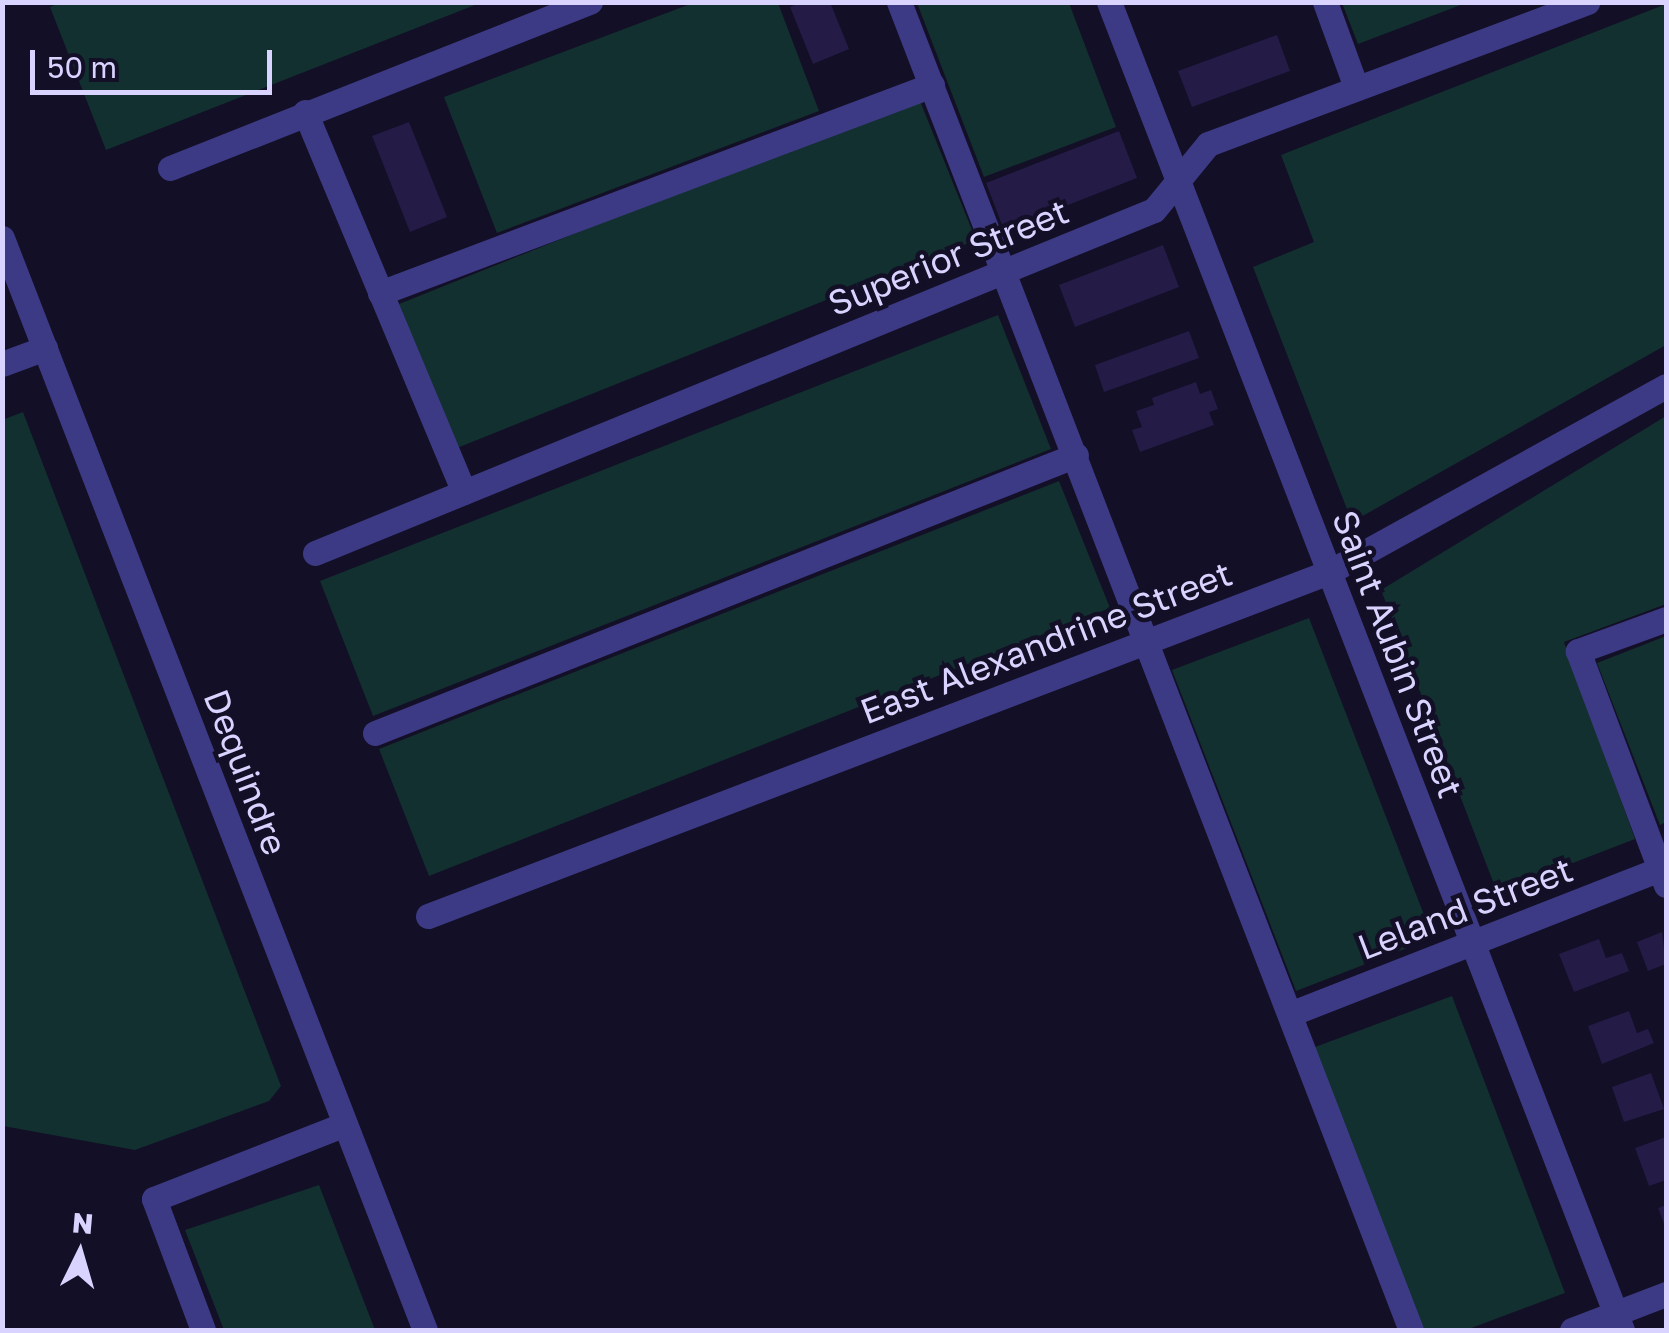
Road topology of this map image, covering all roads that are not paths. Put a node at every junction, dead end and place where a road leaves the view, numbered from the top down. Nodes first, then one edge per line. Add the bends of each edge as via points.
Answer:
1 (590, 2) edge
2 (900, 2) edge
3 (1109, 2) edge
4 (1325, 2) edge
5 (1587, 2) edge
6 (932, 85) junction
7 (1356, 87) junction
8 (305, 112) junction
9 (170, 168) dead end
10 (1177, 181) junction
11 (2, 238) edge
12 (1006, 271) junction
13 (380, 293) junction
14 (45, 348) junction
15 (2, 364) edge
16 (1666, 386) edge
17 (1076, 455) junction
18 (464, 492) junction
19 (314, 553) dead end
20 (1328, 572) junction
21 (1666, 619) edge
22 (1146, 640) junction
23 (375, 734) dead end
24 (1665, 874) edge
25 (428, 916) dead end
26 (1472, 943) junction
27 (1290, 1014) junction
28 (345, 1124) junction
29 (1666, 1294) edge
30 (1619, 1322) edge
31 (203, 1330) edge
32 (426, 1330) edge
33 (1411, 1330) edge
34 (1572, 1330) edge

1 - 8 street
2 - 6 street
3 - 10 street, Saint Aubin Street
4 - 7 street
5 - 7 street, Superior Street
6 - 12 street
6 - 13 street
7 - 10 street, Superior Street via 1208,144
8 - 9 street
8 - 13 street
10 - 12 street, Superior Street via 1154,210
10 - 20 street, Saint Aubin Street
11 - 14 street, Dequindre
12 - 17 street
12 - 18 street, Superior Street
13 - 18 street
14 - 15 street
14 - 28 street, Dequindre
16 - 20 street, East Alexandrine Street
17 - 22 street
17 - 23 street
18 - 19 street, Superior Street
20 - 22 street, East Alexandrine Street
20 - 26 street, Saint Aubin Street
21 - 24 street via 1578,651
22 - 25 street, East Alexandrine Street
22 - 27 street
24 - 26 street, Leland Street
26 - 27 street, Leland Street
26 - 30 street, Saint Aubin Street
27 - 33 street
28 - 31 street via 154,1200
28 - 32 street, Dequindre
29 - 30 street
30 - 34 street

